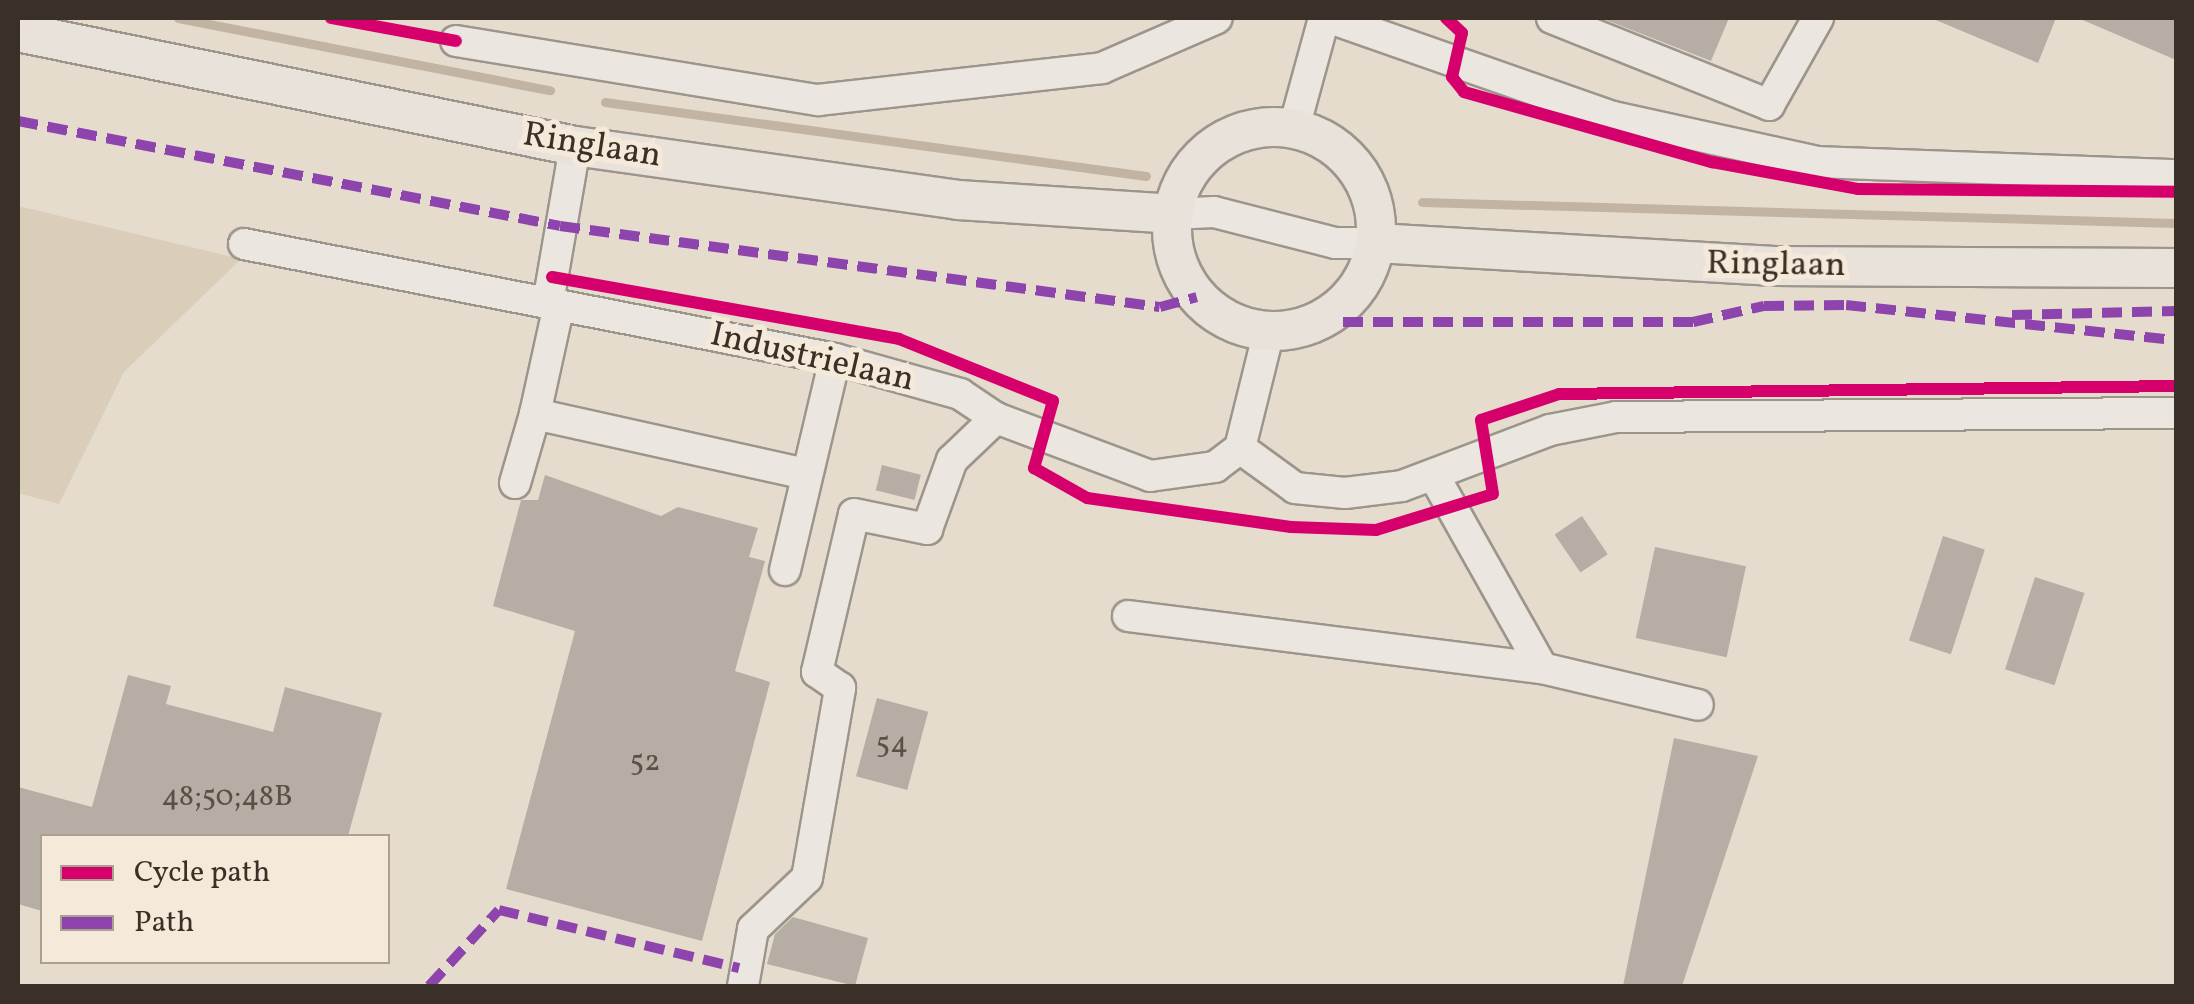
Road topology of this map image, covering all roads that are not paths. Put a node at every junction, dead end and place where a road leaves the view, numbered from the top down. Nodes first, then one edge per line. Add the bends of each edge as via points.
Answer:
1 (1216, 18) edge
2 (1327, 18) edge
3 (1552, 18) edge
4 (1818, 18) edge
5 (18, 32) edge
6 (456, 40) dead end
7 (1294, 128) junction
8 (575, 146) junction
9 (2176, 174) edge
10 (1172, 214) junction
11 (1376, 243) junction
12 (244, 244) dead end
13 (2176, 268) edge
14 (554, 304) junction
15 (1269, 331) junction
16 (835, 359) junction
17 (2176, 413) edge
18 (534, 414) junction
19 (996, 418) junction
20 (1240, 448) junction
21 (806, 474) junction
22 (1434, 476) junction
23 (515, 482) dead end
24 (784, 570) dead end
25 (1128, 616) dead end
26 (1542, 668) junction
27 (1698, 705) dead end
28 (743, 986) edge

1 - 6 street via 1102,68 818,100
2 - 7 street
2 - 9 street via 1614,118 1817,162
3 - 4 street via 1769,105
5 - 8 main road, Ringlaan
7 - 10 main road via 1222,141 1200,158
7 - 11 main road via 1354,164 1372,198
8 - 10 main road, Ringlaan via 958,200
8 - 14 street
10 - 11 street via 1214,212 1335,243
10 - 15 main road via 1176,257 1197,296 1219,315
11 - 13 main road, Ringlaan via 1774,266
11 - 15 main road via 1350,298 1328,316
12 - 14 street, Industrielaan
14 - 16 street, Industrielaan
14 - 18 street
15 - 20 street
16 - 19 street, Industrielaan via 960,394
16 - 21 street
17 - 22 street via 1616,417 1550,430
18 - 21 street
18 - 23 street
19 - 20 street, Industrielaan via 1150,476 1214,467
19 - 28 street via 952,460 927,529 854,514 817,672 840,688 807,878 753,929
20 - 22 street via 1295,488 1345,493
21 - 24 street
22 - 26 street
25 - 26 street
26 - 27 street

